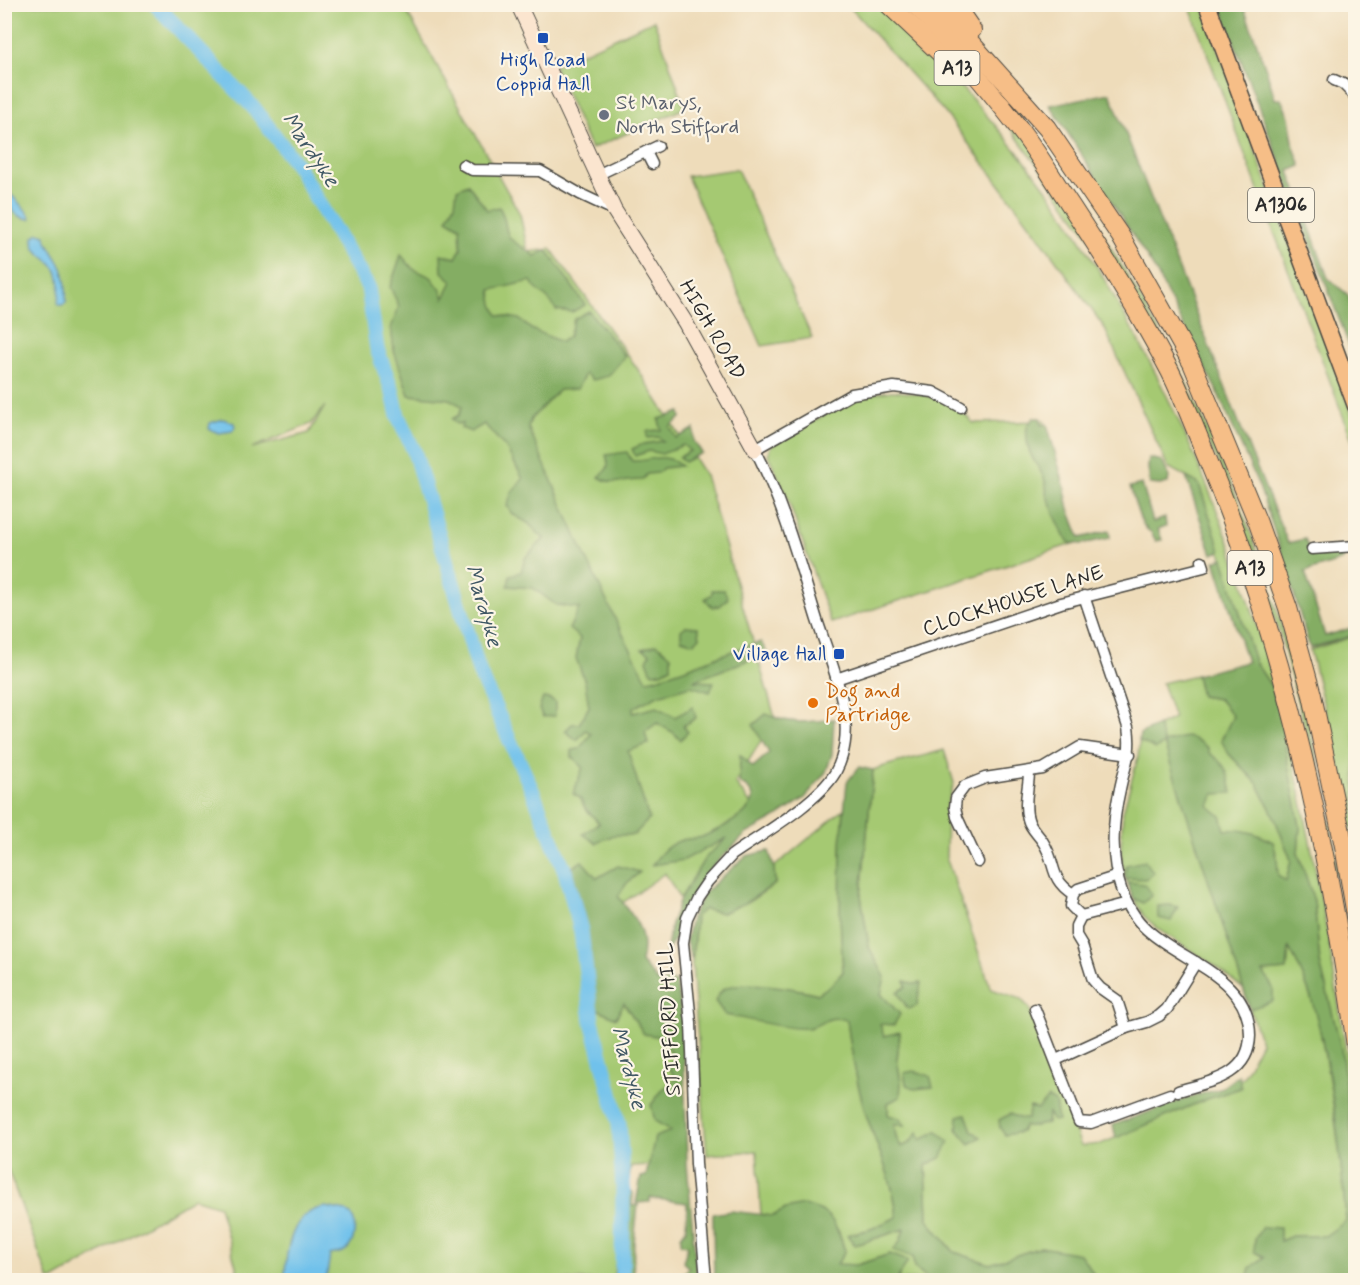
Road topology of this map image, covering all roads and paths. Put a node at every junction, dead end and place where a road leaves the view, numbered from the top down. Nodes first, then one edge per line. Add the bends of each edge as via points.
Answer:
1 (888, 4) edge
2 (914, 4) edge
3 (936, 4) edge
4 (954, 4) edge
5 (1207, 4) edge
6 (523, 8) edge
7 (1334, 80) dead end
8 (1354, 90) edge
9 (1019, 94) junction
10 (1024, 135) junction
11 (658, 146) dead end
12 (646, 152) junction
13 (652, 164) dead end
14 (463, 165) dead end
15 (597, 175) junction
16 (614, 210) junction
17 (1356, 406) edge
18 (961, 407) dead end
19 (755, 449) junction
20 (1356, 546) edge
21 (1312, 549) dead end
22 (1206, 564) dead end
23 (1084, 596) junction
24 (836, 679) junction
25 (1130, 754) junction
26 (1029, 772) junction
27 (978, 862) dead end
28 (1118, 876) junction
29 (1073, 894) junction
30 (1127, 904) junction
31 (1356, 915) edge
32 (1081, 916) junction
33 (1196, 962) junction
34 (1035, 1009) dead end
35 (1126, 1028) junction
36 (1356, 1046) edge
37 (1056, 1060) junction
38 (706, 1281) edge

1 - 10 highway, A13
2 - 10 highway, A13
3 - 9 highway, A13
4 - 9 highway, A13
5 - 17 main road, A1306
6 - 15 street, HIGH ROAD
7 - 8 street
9 - 31 highway, A13 via 1047,128 1121,237 1192,363 1258,523 1288,608 1312,694
10 - 36 highway, A13 via 1104,257 1170,372 1237,530 1269,626 1311,788
11 - 12 street
12 - 13 street
12 - 15 street
14 - 16 street via 472,170 540,171
15 - 16 street, HIGH ROAD
16 - 19 street, HIGH ROAD via 685,322
18 - 19 street via 933,392 894,387 852,394
19 - 24 street, HIGH ROAD via 777,496
20 - 21 street
22 - 23 street, CLOCKHOUSE LANE
23 - 24 street, CLOCKHOUSE LANE
23 - 25 street via 1128,727
24 - 38 street, STIFFORD HILL via 845,713 845,741 836,771 820,793 721,866 697,897 685,926 683,958 691,1023
25 - 26 street via 1085,746 1056,763
25 - 28 street via 1114,814
26 - 27 street via 979,779 965,786 956,798 957,817
26 - 29 street via 1027,818 1048,852 1059,884
28 - 29 street
28 - 30 street
29 - 32 street via 1071,906
30 - 32 street
30 - 33 street via 1150,933
32 - 35 street via 1076,935 1093,980 1117,1000
33 - 35 street via 1167,1009 1147,1022
33 - 37 street via 1230,987 1248,1019 1249,1048 1231,1074 1091,1123 1079,1122
34 - 37 street
35 - 37 street

